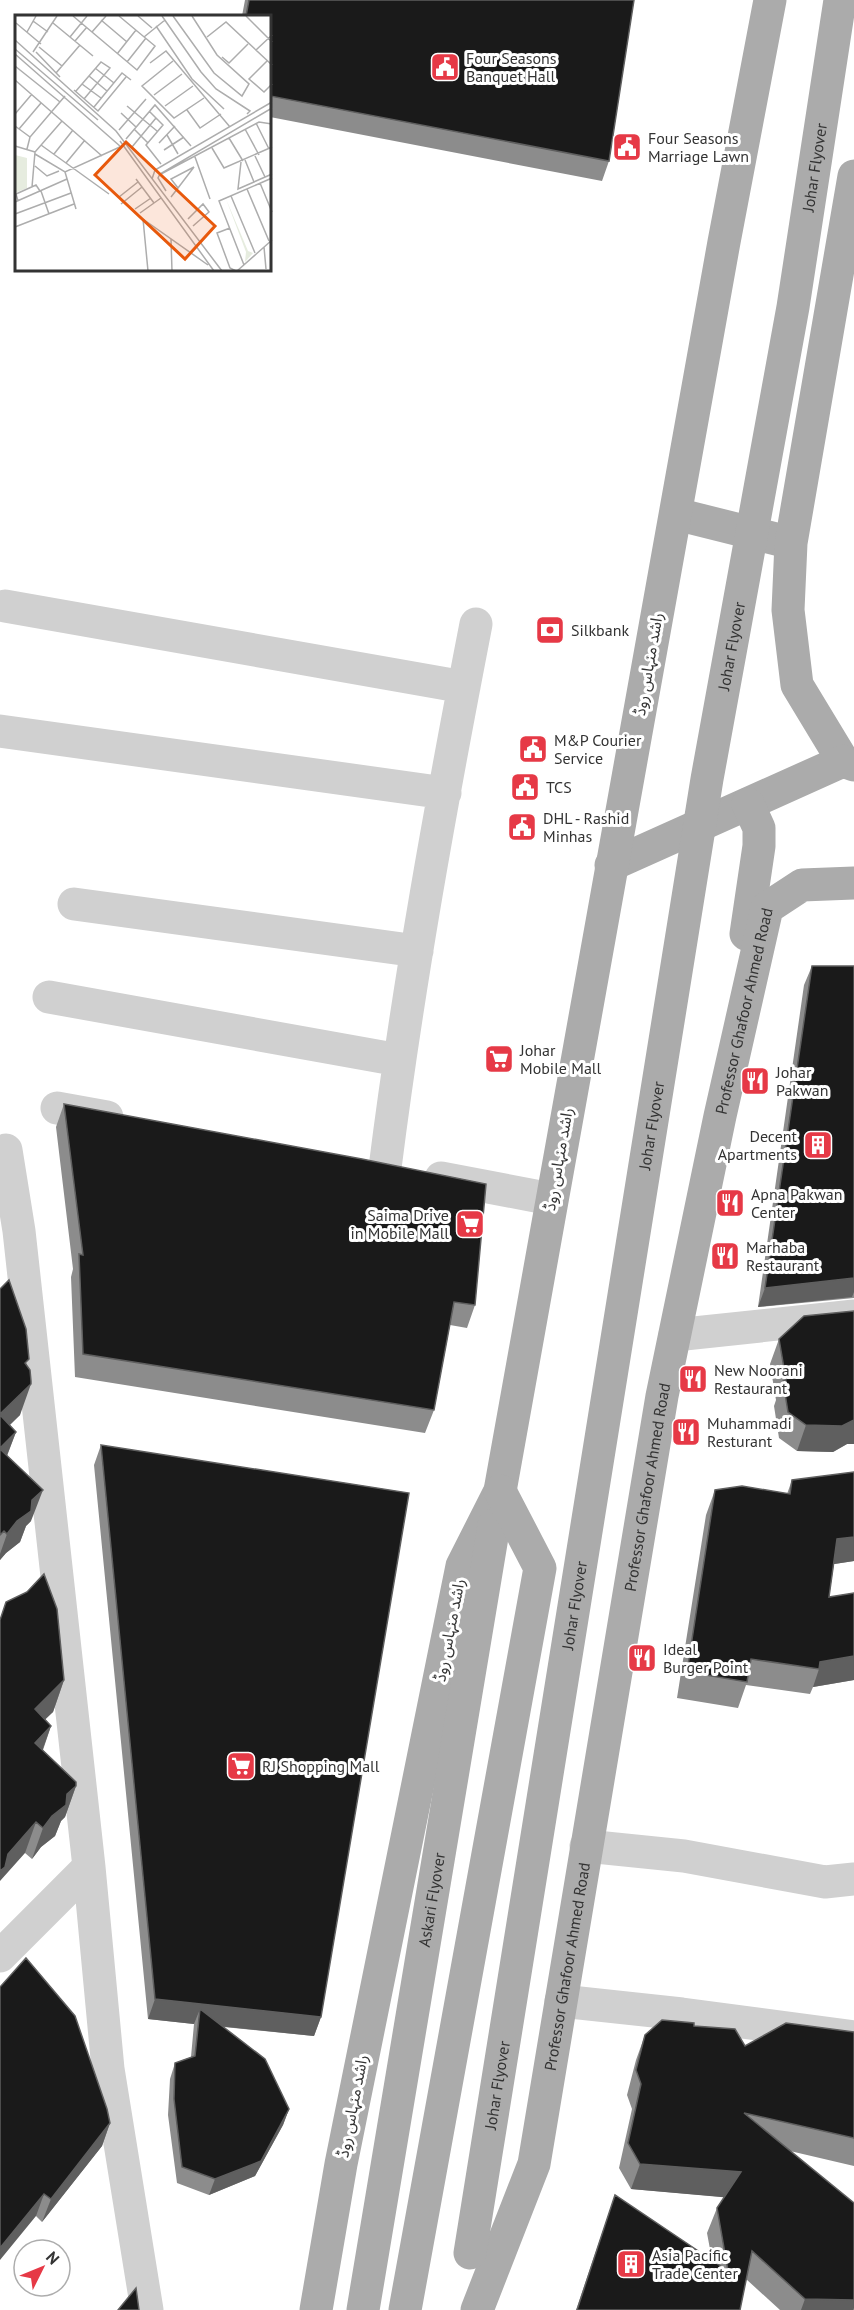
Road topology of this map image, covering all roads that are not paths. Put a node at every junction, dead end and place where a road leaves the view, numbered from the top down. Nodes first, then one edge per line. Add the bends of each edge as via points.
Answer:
1 (770, 0) edge
2 (840, 0) edge
3 (854, 176) edge
4 (676, 514) junction
5 (791, 543) junction
6 (4, 606) dead end
7 (476, 624) dead end
8 (464, 687) junction
9 (0, 731) edge
10 (848, 763) edge
11 (445, 793) junction
12 (748, 804) junction
13 (611, 865) junction
14 (854, 883) edge
15 (74, 904) dead end
16 (417, 951) junction
17 (49, 996) dead end
18 (399, 1060) junction
19 (57, 1108) dead end
20 (720, 1116) junction
21 (139, 1123) edge
22 (6, 1150) dead end
23 (551, 1199) junction
24 (9, 1241) edge
25 (854, 1316) edge
26 (675, 1335) junction
27 (500, 1491) junction
28 (586, 1846) junction
29 (89, 1867) junction
30 (854, 1879) edge
31 (0, 1956) edge
32 (561, 2001) junction
33 (854, 2037) edge
34 (147, 2310) edge
35 (316, 2310) edge
36 (363, 2310) edge
37 (405, 2310) edge
38 (462, 2310) edge
39 (477, 2310) edge

1 - 4 main road, راشد منہاس روڈ
2 - 38 main road, Johar Flyover, bridge via 793,307 705,791
3 - 5 main road
4 - 5 main road
4 - 13 main road, راشد منہاس روڈ
5 - 10 main road via 788,610 797,686
6 - 8 street
7 - 8 street
8 - 11 street
9 - 11 street
10 - 12 main road
11 - 16 street
12 - 13 main road
12 - 20 main road via 759,828 759,846
13 - 23 main road, راشد منہاس روڈ
14 - 20 main road, Professor Ghafoor Ahmed Road via 802,885 767,908
15 - 16 street
16 - 18 street
17 - 18 street
18 - 23 street via 373,1166
19 - 21 street
20 - 26 main road, Professor Ghafoor Ahmed Road
22 - 24 street
23 - 27 main road, راشد منہاس روڈ
24 - 29 street
25 - 26 street
26 - 28 main road, Professor Ghafoor Ahmed Road
27 - 35 main road, راشد منہاس روڈ via 462,1566 341,2164
27 - 36 main road, Askari Flyover
27 - 37 main road via 540,1568
28 - 30 street via 684,1856 825,1882
28 - 32 main road, Professor Ghafoor Ahmed Road
29 - 31 street
29 - 34 street via 108,2069
32 - 33 street
32 - 39 main road, Professor Ghafoor Ahmed Road via 534,2164

